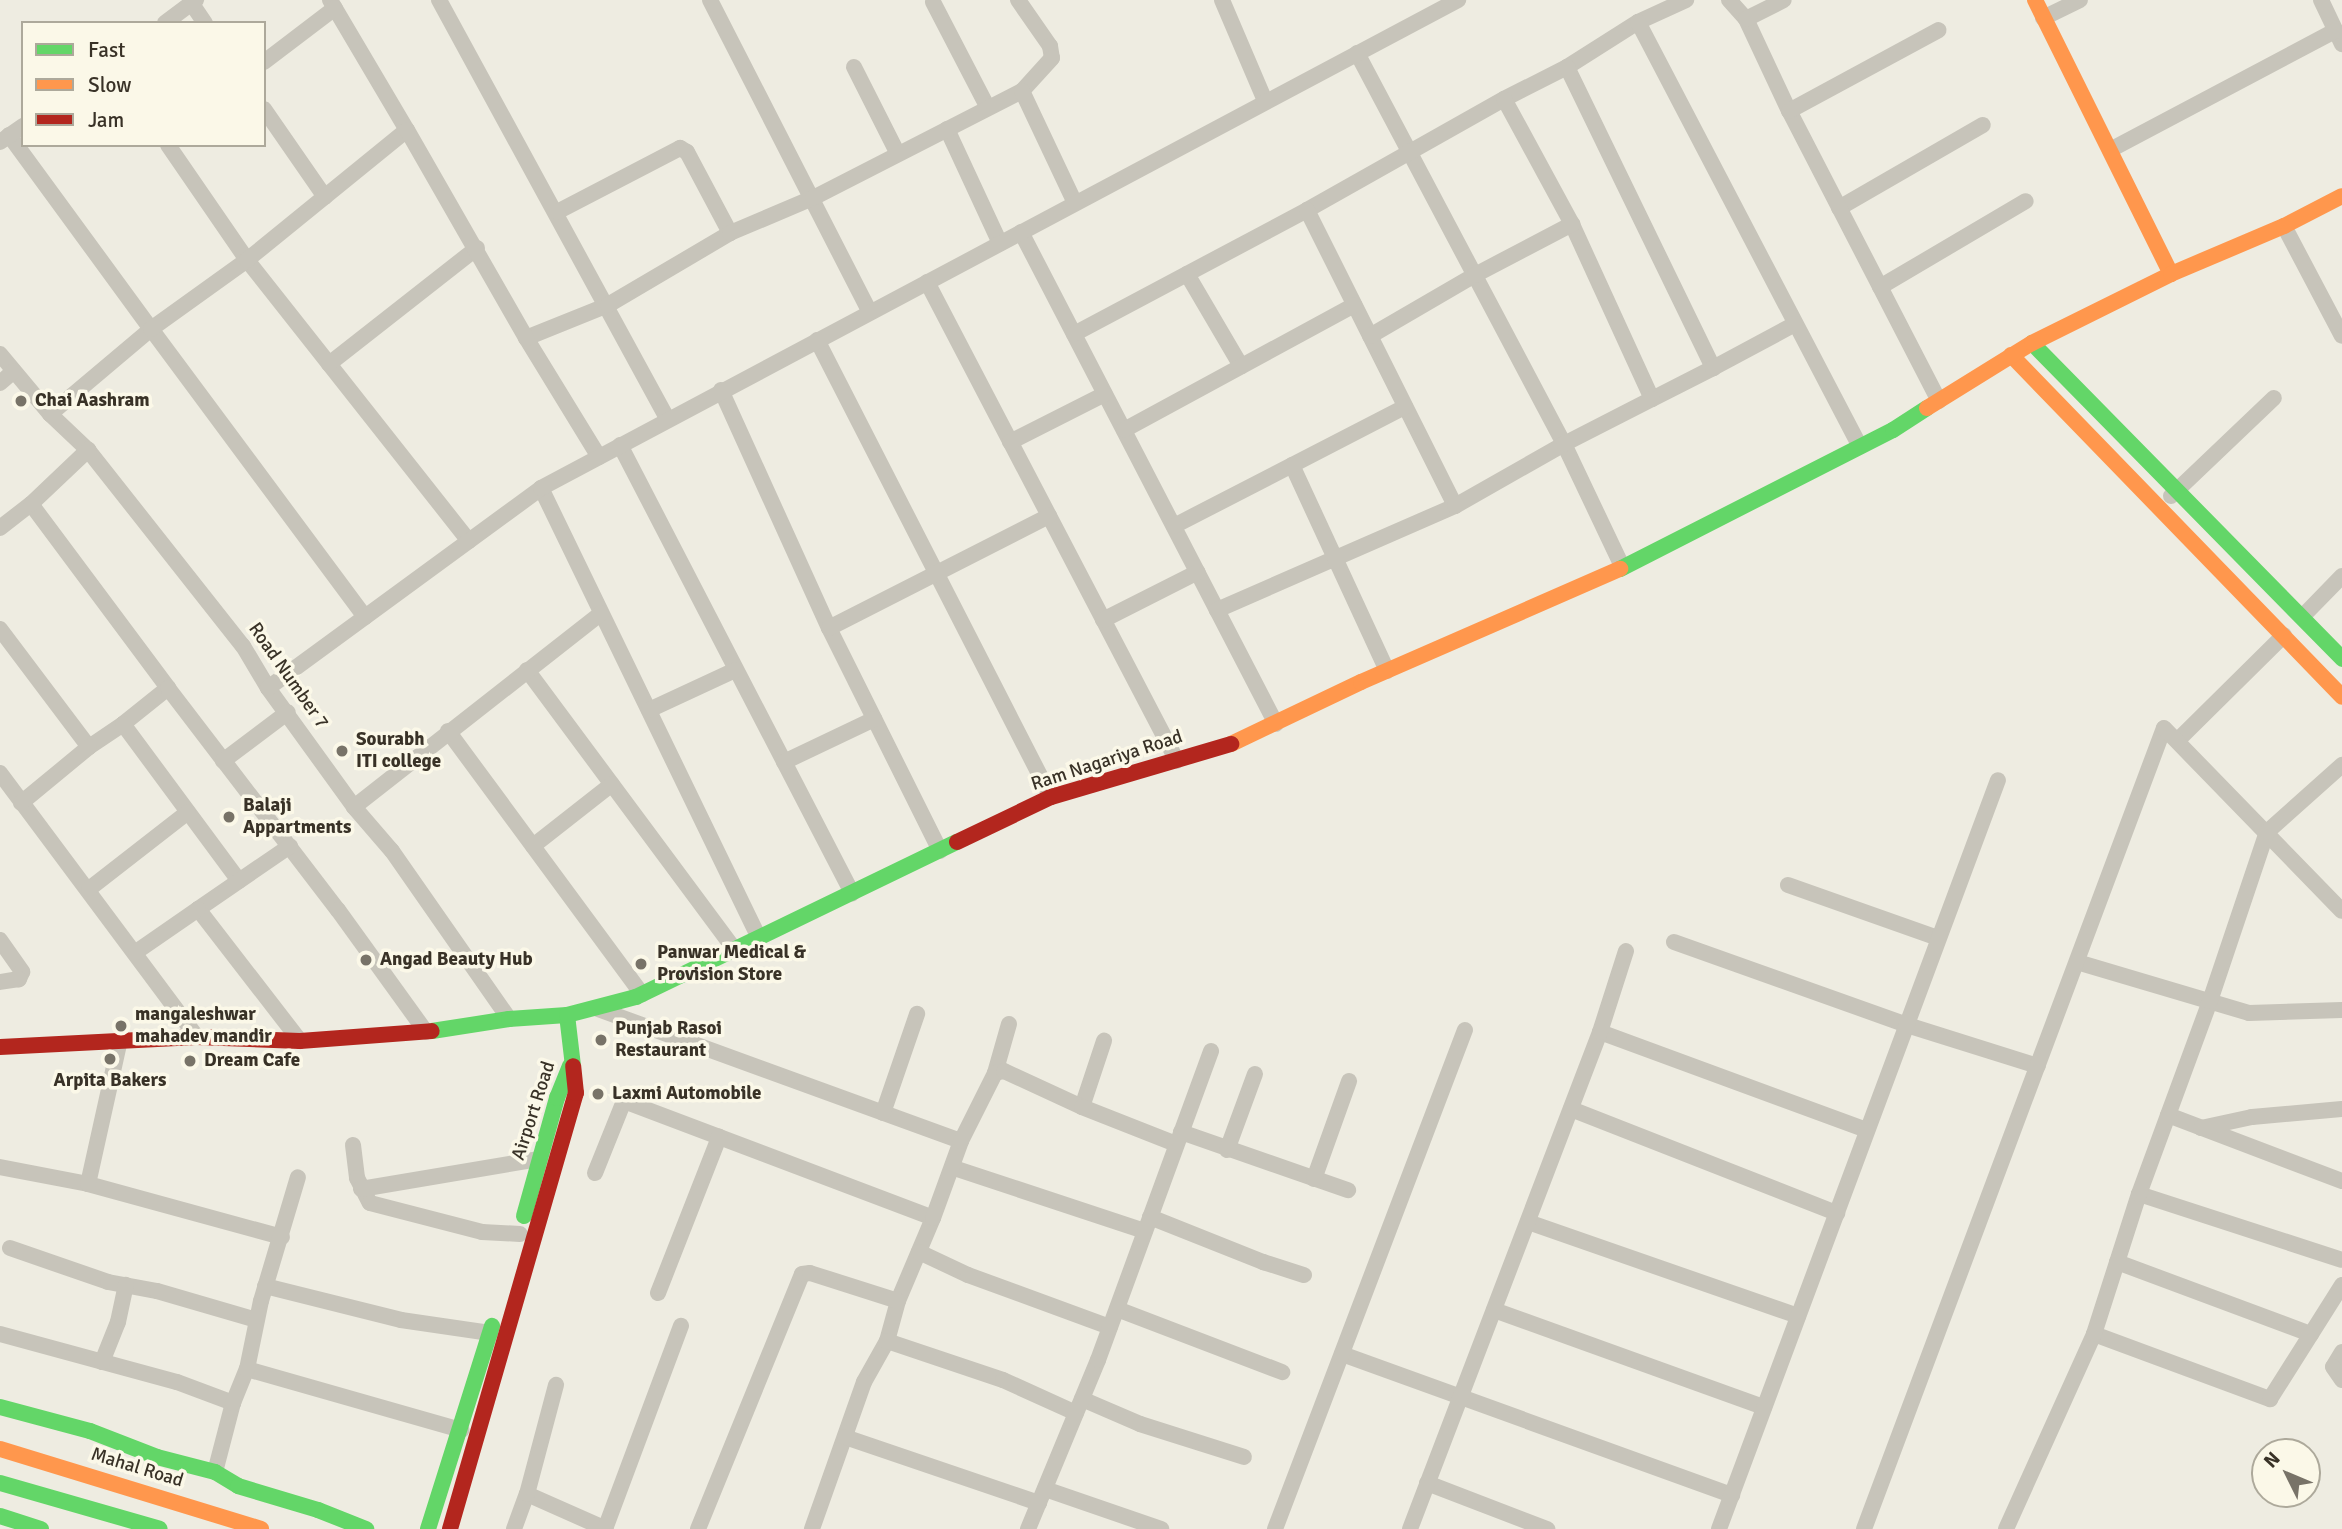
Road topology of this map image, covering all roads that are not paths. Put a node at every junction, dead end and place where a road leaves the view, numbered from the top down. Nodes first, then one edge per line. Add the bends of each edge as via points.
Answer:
1 (439, 0) edge
2 (710, 0) edge
3 (1018, 0) edge
4 (1222, 0) edge
5 (1686, 0) edge
6 (1729, 0) edge
7 (1784, 0) edge
8 (2035, 0) edge
9 (2080, 0) edge
10 (2321, 0) edge
11 (194, 2) edge
12 (933, 2) edge
13 (1448, 3) edge
14 (332, 4) edge
15 (2043, 18) junction
16 (1746, 19) junction
17 (168, 21) edge
18 (204, 21) edge
19 (1638, 22) junction
20 (1939, 30) dead end
21 (2339, 38) edge
22 (1357, 53) junction
23 (266, 60) edge
24 (854, 67) dead end
25 (1567, 67) junction
26 (1022, 91) junction
27 (1504, 99) junction
28 (1265, 101) junction
29 (988, 108) junction
30 (1789, 111) junction
31 (266, 112) edge
32 (1983, 125) dead end
33 (21, 127) edge
34 (947, 129) junction
35 (407, 130) junction
36 (5, 139) edge
37 (168, 147) edge
38 (2110, 150) junction
39 (898, 154) junction
40 (1411, 154) junction
41 (2342, 196) edge
42 (325, 197) junction
43 (813, 198) junction
44 (2026, 201) dead end
45 (1075, 203) junction
46 (1839, 208) junction
47 (1307, 210) junction
48 (557, 212) junction
49 (1572, 224) junction
50 (2284, 226) junction
51 (1021, 232) junction
52 (730, 233) junction
53 (1000, 243) junction
54 (477, 248) junction
55 (247, 260) junction
56 (1187, 274) junction
57 (2171, 274) junction
58 (1475, 275) junction
59 (926, 282) junction
60 (1880, 287) junction
61 (608, 305) junction
62 (1354, 305) junction
63 (870, 312) junction
64 (1796, 324) junction
65 (151, 329) junction
66 (1074, 334) junction
67 (1370, 336) junction
68 (2342, 336) edge
69 (526, 338) junction
70 (817, 341) junction
71 (2032, 343) junction
72 (0, 354) edge
73 (2011, 355) junction
74 (329, 364) junction
75 (1241, 366) junction
76 (1713, 368) junction
77 (14, 371) junction
78 (0, 383) edge
79 (721, 390) junction
80 (1105, 394) junction
81 (2274, 398) dead end
82 (1652, 399) junction
83 (1939, 401) junction
84 (1405, 407) junction
85 (50, 414) junction
86 (668, 420) junction
87 (1124, 430) junction
88 (1010, 442) junction
89 (1564, 444) junction
90 (620, 445) junction
91 (1860, 447) junction
92 (88, 450) junction
93 (599, 457) junction
94 (1292, 465) junction
95 (541, 488) junction
96 (2177, 489) junction
97 (31, 505) junction
98 (1455, 506) junction
99 (2159, 508) junction
100 (1049, 516) junction
101 (1174, 526) junction
102 (0, 528) edge
103 (469, 541) junction
104 (1335, 558) junction
105 (1623, 568) junction
106 (1198, 572) junction
107 (937, 575) junction
108 (2342, 576) edge
109 (1217, 610) junction
110 (601, 613) junction
111 (2303, 616) junction
112 (365, 617) junction
113 (1103, 620) junction
114 (828, 628) junction
115 (0, 629) edge
116 (2284, 635) junction
117 (2342, 659) edge
118 (527, 670) junction
119 (735, 670) junction
120 (1387, 671) junction
121 (168, 688) junction
122 (268, 688) junction
123 (2342, 697) edge
124 (649, 710) junction
125 (288, 712) junction
126 (874, 719) junction
127 (123, 724) junction
128 (1276, 724) junction
129 (448, 731) junction
130 (2178, 740) junction
131 (89, 747) junction
132 (223, 761) junction
133 (1177, 761) junction
134 (784, 762) junction
135 (2342, 765) edge
136 (0, 773) edge
137 (1998, 780) dead end
138 (612, 784) junction
139 (1051, 797) junction
140 (21, 803) junction
141 (354, 807) junction
142 (188, 812) junction
143 (2267, 832) junction
144 (290, 846) junction
145 (533, 846) junction
146 (940, 851) junction
147 (239, 881) junction
148 (1788, 885) dead end
149 (89, 889) junction
150 (852, 893) junction
151 (198, 909) junction
152 (2342, 911) edge
153 (759, 938) junction
154 (1938, 939) junction
155 (0, 940) edge
156 (1674, 942) dead end
157 (735, 950) junction
158 (136, 951) junction
159 (1626, 951) dead end
160 (2077, 962) junction
161 (0, 982) edge
162 (642, 994) junction
163 (2210, 1001) junction
164 (598, 1009) junction
165 (2342, 1010) edge
166 (917, 1014) dead end
167 (566, 1015) junction
168 (509, 1018) junction
169 (1010, 1024) dead end
170 (1907, 1025) junction
171 (1465, 1030) dead end
172 (426, 1032) junction
173 (1600, 1032) junction
174 (197, 1037) junction
175 (120, 1040) junction
176 (300, 1041) junction
177 (1104, 1041) dead end
178 (0, 1047) edge
179 (1211, 1051) dead end
180 (574, 1055) junction
181 (2038, 1066) junction
182 (995, 1073) junction
183 (1255, 1074) dead end
184 (1349, 1081) dead end
185 (1082, 1107) junction
186 (1571, 1109) junction
187 (2342, 1110) edge
188 (883, 1113) junction
189 (2168, 1115) junction
190 (2201, 1128) junction
191 (1867, 1130) junction
192 (719, 1137) junction
193 (1178, 1138) junction
194 (961, 1141) junction
195 (353, 1145) dead end
196 (1227, 1150) junction
197 (539, 1159) junction
198 (0, 1167) edge
199 (954, 1168) junction
200 (595, 1173) dead end
201 (298, 1177) dead end
202 (1314, 1179) junction
203 (2342, 1181) edge
204 (88, 1184) junction
205 (361, 1189) junction
206 (1348, 1190) dead end
207 (2139, 1194) junction
208 (1837, 1213) junction
209 (933, 1218) junction
210 (1528, 1222) junction
211 (1148, 1224) junction
212 (520, 1234) junction
213 (282, 1237) junction
214 (10, 1248) dead end
215 (919, 1252) junction
216 (2342, 1260) edge
217 (2117, 1262) junction
218 (1304, 1275) dead end
219 (126, 1285) junction
220 (2342, 1285) edge
221 (265, 1286) junction
222 (658, 1293) dead end
223 (898, 1301) junction
224 (1117, 1309) junction
225 (1494, 1310) junction
226 (1798, 1315) junction
227 (256, 1320) junction
228 (681, 1326) dead end
229 (1110, 1327) junction
230 (0, 1334) edge
231 (490, 1334) junction
232 (2094, 1334) junction
233 (2311, 1334) junction
234 (887, 1341) junction
235 (2342, 1352) edge
236 (1342, 1354) junction
237 (102, 1362) junction
238 (247, 1369) junction
239 (1283, 1372) dead end
240 (2342, 1380) edge
241 (556, 1385) dead end
242 (1461, 1396) junction
243 (233, 1402) junction
244 (1079, 1406) junction
245 (0, 1407) edge
246 (1764, 1407) junction
247 (461, 1430) junction
248 (845, 1437) junction
249 (0, 1449) edge
250 (1244, 1457) dead end
251 (215, 1472) junction
252 (0, 1483) edge
253 (1427, 1483) junction
254 (527, 1494) junction
255 (1732, 1495) junction
256 (1042, 1496) junction
257 (0, 1517) edge
258 (41, 1529) edge
259 (160, 1529) edge
260 (261, 1529) edge
261 (366, 1529) edge
262 (428, 1529) edge
263 (450, 1529) edge
264 (514, 1529) edge
265 (606, 1529) edge
266 (698, 1529) edge
267 (812, 1529) edge
268 (1028, 1529) edge
269 (1161, 1529) edge
270 (1275, 1529) edge
271 (1410, 1529) edge
272 (1546, 1529) edge
273 (1719, 1529) edge
274 (1864, 1529) edge
275 (2006, 1529) edge

1 - 48 street
2 - 43 street
3 - 26 street via 1050,46 1052,58
4 - 28 street
5 - 19 street
6 - 16 street
7 - 16 street
8 - 15 street
9 - 15 street
10 - 21 street
11 - 17 street
11 - 18 street
12 - 29 street
13 - 22 street
14 - 23 street
14 - 35 street
15 - 38 street
16 - 30 street
19 - 25 street
19 - 64 street
20 - 30 street
21 - 38 street
22 - 28 street
22 - 40 street
24 - 39 street
25 - 27 street
25 - 76 street
26 - 29 street
26 - 45 street
27 - 40 street
27 - 49 street
28 - 45 street
29 - 34 street
30 - 46 street
31 - 42 street
32 - 46 street
33 - 36 street
34 - 39 street
34 - 53 street
35 - 42 street
35 - 54 street
36 - 65 street
37 - 55 street
38 - 57 street
39 - 43 street
40 - 47 street
40 - 58 street
41 - 50 street, Ram Nagariya Road
42 - 55 street
43 - 52 street
43 - 63 street
44 - 60 street
45 - 51 street
46 - 60 street
47 - 56 street
47 - 62 street
48 - 52 street via 680,148 687,152
48 - 61 street
49 - 58 street
49 - 82 street
50 - 57 street, Ram Nagariya Road
50 - 68 street
51 - 53 street
51 - 66 street
52 - 61 street
53 - 59 street
54 - 69 street
54 - 74 street
55 - 65 street
55 - 74 street
56 - 66 street
56 - 75 street
57 - 71 street, Ram Nagariya Road
58 - 67 street
58 - 89 street
59 - 63 street
59 - 88 street
60 - 83 street
61 - 69 street
61 - 86 street
62 - 67 street
62 - 75 street
63 - 70 street
64 - 76 street
64 - 91 street
65 - 85 street
65 - 112 street
66 - 80 street
67 - 84 street
69 - 93 street
70 - 79 street
70 - 107 street
71 - 73 street, Ram Nagariya Road
71 - 96 street
72 - 77 street, Road Number 7
73 - 83 street, Ram Nagariya Road
73 - 99 street
74 - 103 street
75 - 87 street
76 - 82 street
77 - 78 street
77 - 85 street, Road Number 7
79 - 86 street
79 - 114 street
80 - 87 street
80 - 88 street
81 - 96 street
82 - 89 street
83 - 91 street, Ram Nagariya Road
84 - 94 street
84 - 98 street
85 - 92 street, Road Number 7
86 - 90 street
87 - 101 street
88 - 100 street
89 - 98 street
89 - 105 street
90 - 93 street
90 - 119 street
91 - 105 street, Ram Nagariya Road
92 - 97 street
92 - 122 street, Road Number 7 via 243,646
93 - 95 street
94 - 101 street
94 - 104 street
95 - 103 street
95 - 110 street
96 - 99 street
96 - 111 street
97 - 102 street
97 - 121 street
98 - 104 street
99 - 116 street
100 - 107 street
100 - 113 street
101 - 106 street
103 - 112 street
104 - 109 street
104 - 120 street
105 - 120 street, Ram Nagariya Road
106 - 109 street
106 - 113 street
107 - 114 street
107 - 139 street
108 - 111 street
109 - 128 street
110 - 118 street
110 - 124 street
111 - 117 street
112 - 122 street
113 - 133 street
114 - 126 street
115 - 131 street
116 - 123 street
116 - 130 street
118 - 129 street
118 - 138 street
119 - 124 street
119 - 134 street
120 - 128 street, Ram Nagariya Road
121 - 127 street
121 - 132 street
122 - 125 street, Road Number 7
124 - 153 street
125 - 132 street
125 - 141 street, Road Number 7
126 - 134 street
126 - 146 street
127 - 131 street
127 - 142 street
128 - 133 street, Ram Nagariya Road via 1238,742
129 - 141 street
129 - 145 street
130 - 143 street
130 - 160 street via 2164,728
131 - 140 street
132 - 144 street
133 - 139 street, Ram Nagariya Road
134 - 150 street
135 - 143 street
136 - 140 street
137 - 154 street
138 - 145 street
138 - 157 street
139 - 146 street, Ram Nagariya Road
140 - 149 street
141 - 168 street, Road Number 7 via 392,851
142 - 147 street
142 - 149 street
143 - 152 street
143 - 163 street
144 - 147 street
144 - 172 street
145 - 162 street
146 - 150 street, Ram Nagariya Road
147 - 151 street
148 - 154 street
149 - 158 street
150 - 153 street, Ram Nagariya Road
151 - 158 street
151 - 176 street
153 - 157 street, Ram Nagariya Road
154 - 170 street
155 - 161 street via 22,972 19,979
156 - 170 street
157 - 162 street, Ram Nagariya Road
158 - 174 street
159 - 173 street
160 - 163 street
160 - 181 street
162 - 164 street, Ram Nagariya Road
163 - 165 street via 2249,1013
163 - 189 street
164 - 167 street, Ram Nagariya Road
164 - 188 street
166 - 188 street
167 - 168 street, Ram Nagariya Road
167 - 180 street
168 - 172 street, Ram Nagariya Road
169 - 182 street
170 - 181 street
170 - 191 street
171 - 236 street
172 - 176 street, Ram Nagariya Road
173 - 186 street
173 - 191 street
174 - 175 street, Ram Nagariya Road
174 - 176 street, Ram Nagariya Road
175 - 178 street, Ram Nagariya Road
175 - 204 street
177 - 185 street
179 - 193 street
180 - 197 street, Airport Road
180 - 263 street, Airport Road via 576,1093
181 - 274 street
182 - 185 street via 1004,1071
182 - 194 street
183 - 196 street
184 - 202 street
185 - 193 street
186 - 208 street
186 - 210 street
187 - 190 street via 2252,1117
188 - 194 street
189 - 190 street
189 - 207 street
190 - 203 street
191 - 208 street
192 - 200 street via 624,1101
192 - 209 street
192 - 222 street
193 - 196 street
193 - 211 street
194 - 199 street
195 - 205 street
196 - 202 street
197 - 205 street
197 - 212 street, Airport Road
198 - 204 street
199 - 209 street
199 - 211 street
201 - 213 street
202 - 206 street
204 - 213 street
205 - 212 street via 370,1203 382,1209 482,1232
207 - 216 street
207 - 217 street
208 - 226 street
209 - 215 street
210 - 225 street
210 - 226 street
211 - 218 street
211 - 224 street
212 - 231 street, Airport Road
213 - 221 street
214 - 219 street
215 - 223 street
215 - 229 street
217 - 232 street
217 - 233 street
219 - 227 street
219 - 237 street
220 - 233 street
221 - 227 street
221 - 231 street via 401,1320
223 - 234 street
223 - 266 street via 802,1274
224 - 229 street
224 - 239 street
225 - 242 street
225 - 246 street
226 - 246 street
227 - 238 street
228 - 265 street
229 - 244 street
230 - 237 street
231 - 247 street, Airport Road
232 - 233 street via 2270,1399
232 - 275 street
234 - 244 street
234 - 248 street via 864,1382
235 - 240 street via 2333,1367
236 - 242 street
236 - 270 street
237 - 243 street
238 - 243 street
238 - 247 street
241 - 254 street
242 - 253 street
242 - 255 street
243 - 251 street
244 - 250 street
244 - 256 street
245 - 251 street
246 - 255 street
247 - 262 street, Airport Road
248 - 256 street
248 - 267 street
249 - 260 street, Mahal Road
251 - 261 street via 238,1486
252 - 259 street
253 - 271 street
253 - 272 street
254 - 264 street
254 - 265 street
255 - 273 street
256 - 268 street
256 - 269 street
257 - 258 street

